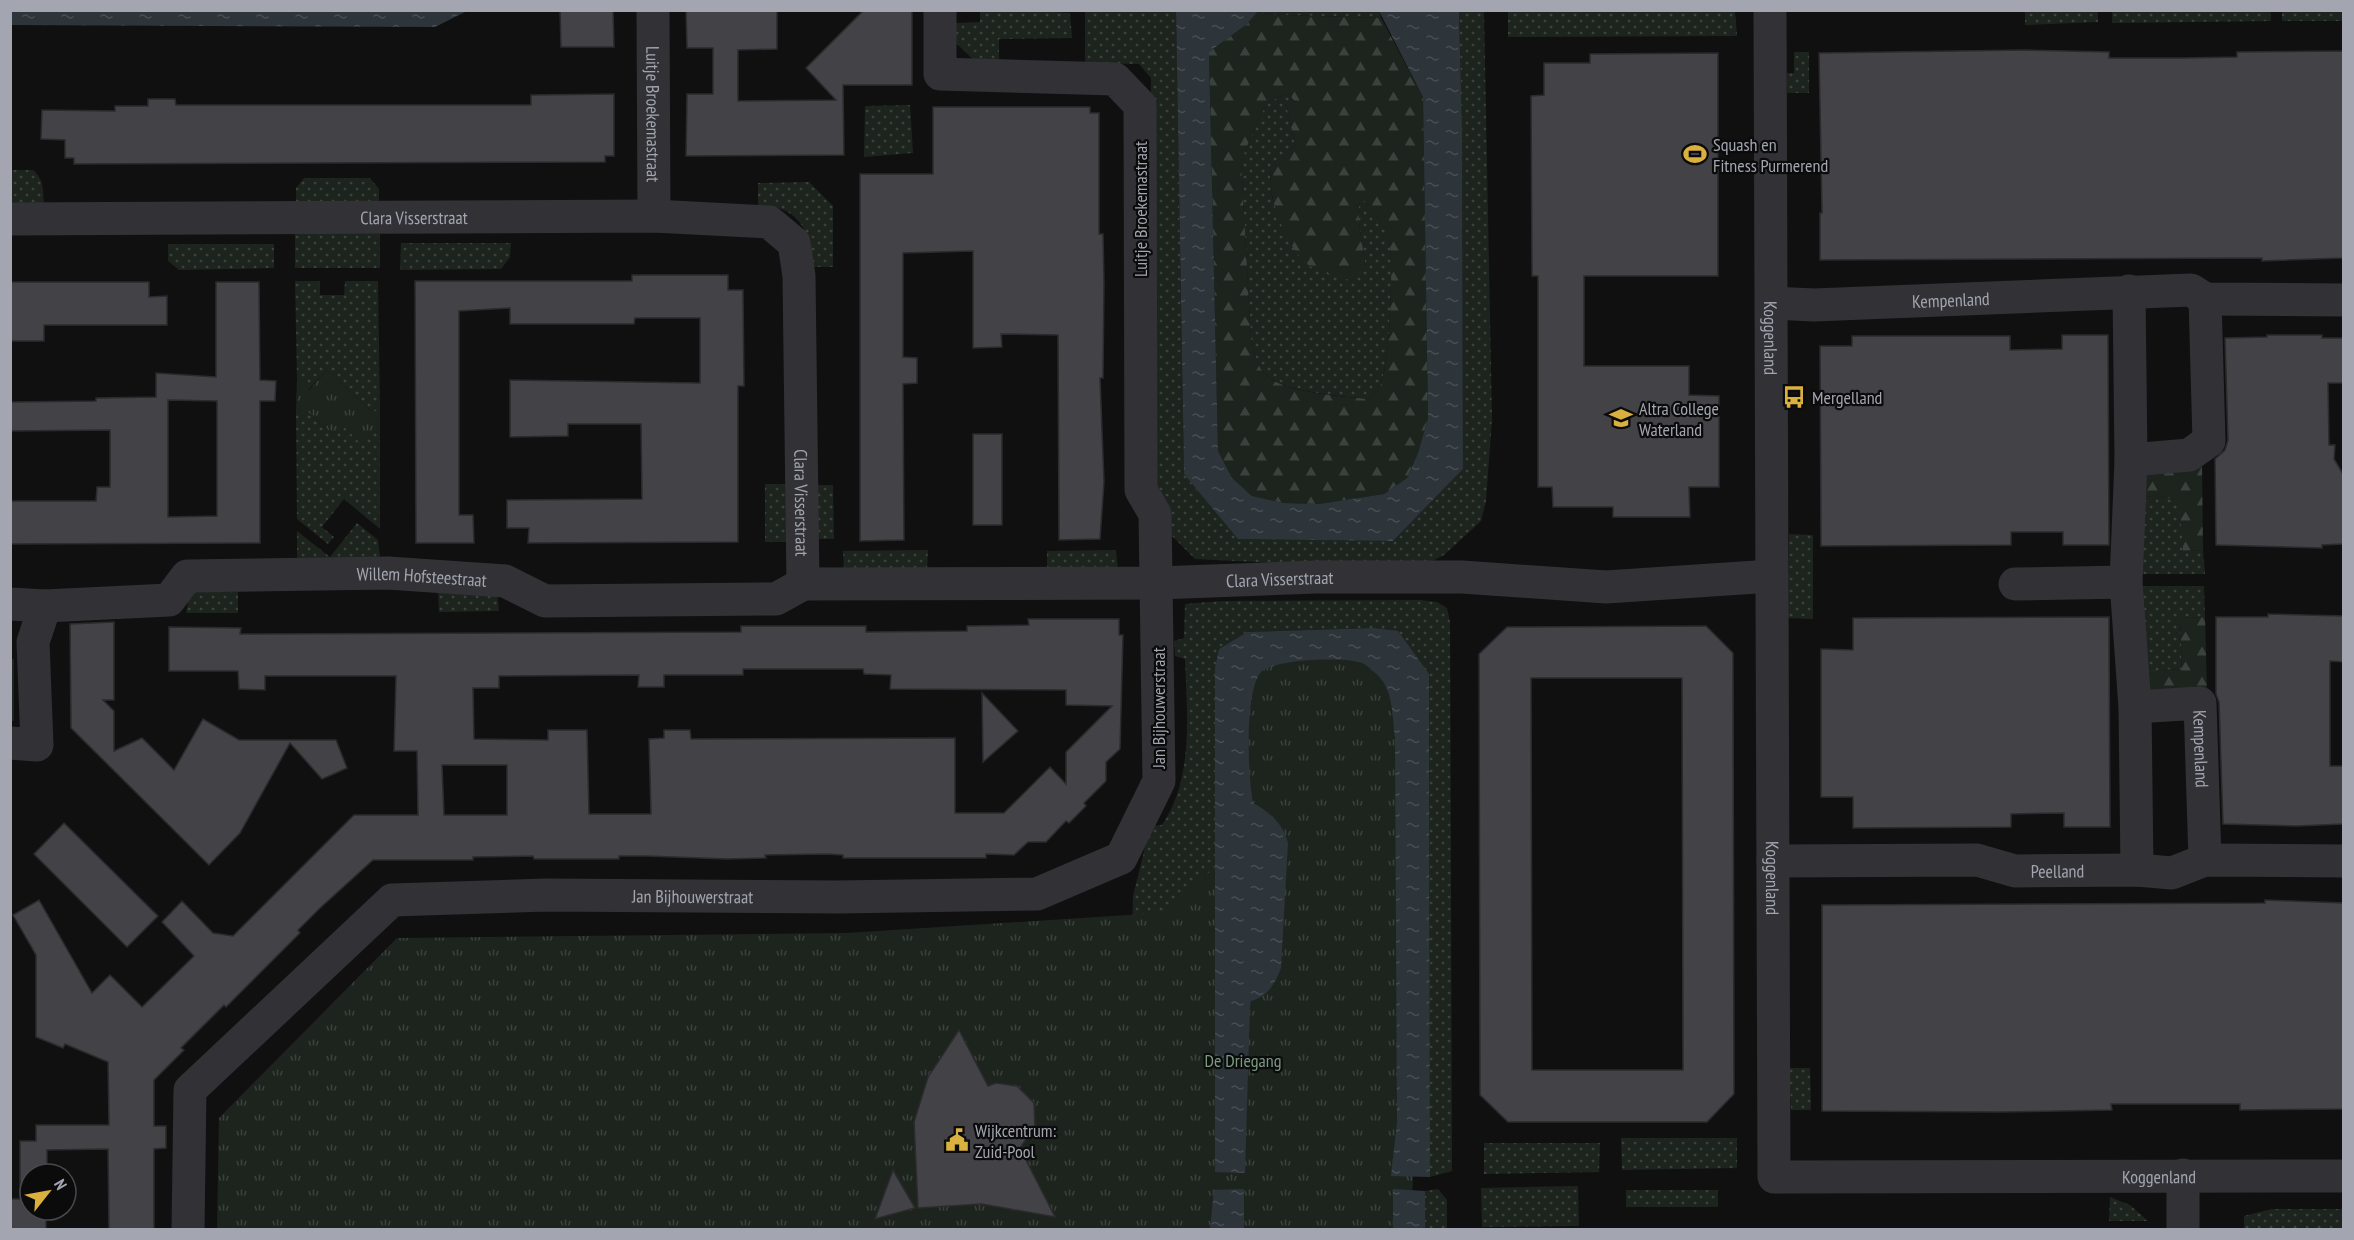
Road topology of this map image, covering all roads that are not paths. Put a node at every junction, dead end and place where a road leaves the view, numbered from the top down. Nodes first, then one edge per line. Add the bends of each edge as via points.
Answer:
1 (653, 10) edge
2 (940, 10) edge
3 (1770, 10) edge
4 (654, 216) junction
5 (10, 219) edge
6 (2129, 291) junction
7 (2205, 299) junction
8 (2343, 300) edge
9 (1773, 303) junction
10 (2131, 459) junction
11 (1772, 576) junction
12 (2126, 582) junction
13 (803, 584) junction
14 (1157, 584) junction
15 (2015, 584) dead end
16 (10, 604) edge
17 (45, 606) junction
18 (22, 642) edge
19 (2135, 707) junction
20 (10, 743) edge
21 (2205, 860) junction
22 (1773, 861) junction
23 (2343, 861) edge
24 (2137, 870) junction
25 (2183, 1175) junction
26 (2343, 1176) edge
27 (188, 1230) edge
28 (2183, 1230) edge

1 - 4 street, Luitje Broekemastraat
2 - 14 street, Luitje Broekemastraat via 940,74 1115,79 1140,105 1141,490 1155,514
3 - 9 street, Koggenland
4 - 5 street, Clara Visserstraat
4 - 13 street, Clara Visserstraat via 769,222 794,243 799,276
6 - 7 street, Kempenland via 2191,290
6 - 9 street, Kempenland via 1814,305
6 - 10 street
7 - 8 street, Kempenland
7 - 10 street via 2209,441 2189,455
9 - 11 street, Koggenland
10 - 12 street
11 - 14 street, Clara Visserstraat via 1606,587 1462,577 1316,577
11 - 22 street, Koggenland
12 - 15 street
12 - 19 street
13 - 14 street, Clara Visserstraat
13 - 17 street, Willem Hofsteestraat via 776,600 545,602 505,581 388,573 187,576 169,600
14 - 27 street, Jan Bijhouwerstraat via 1159,781 1121,858 1037,894 546,895 392,900 190,1089
16 - 17 street, Willem Hofsteestraat
17 - 18 street
18 - 20 street via 37,745
19 - 21 street, Kempenland via 2200,703
19 - 24 street
21 - 23 street, Peelland
21 - 24 street, Peelland via 2172,873
22 - 24 street, Peelland via 1977,860 2015,871
22 - 25 street, Koggenland via 1774,1177
25 - 26 street, Koggenland
25 - 28 street

